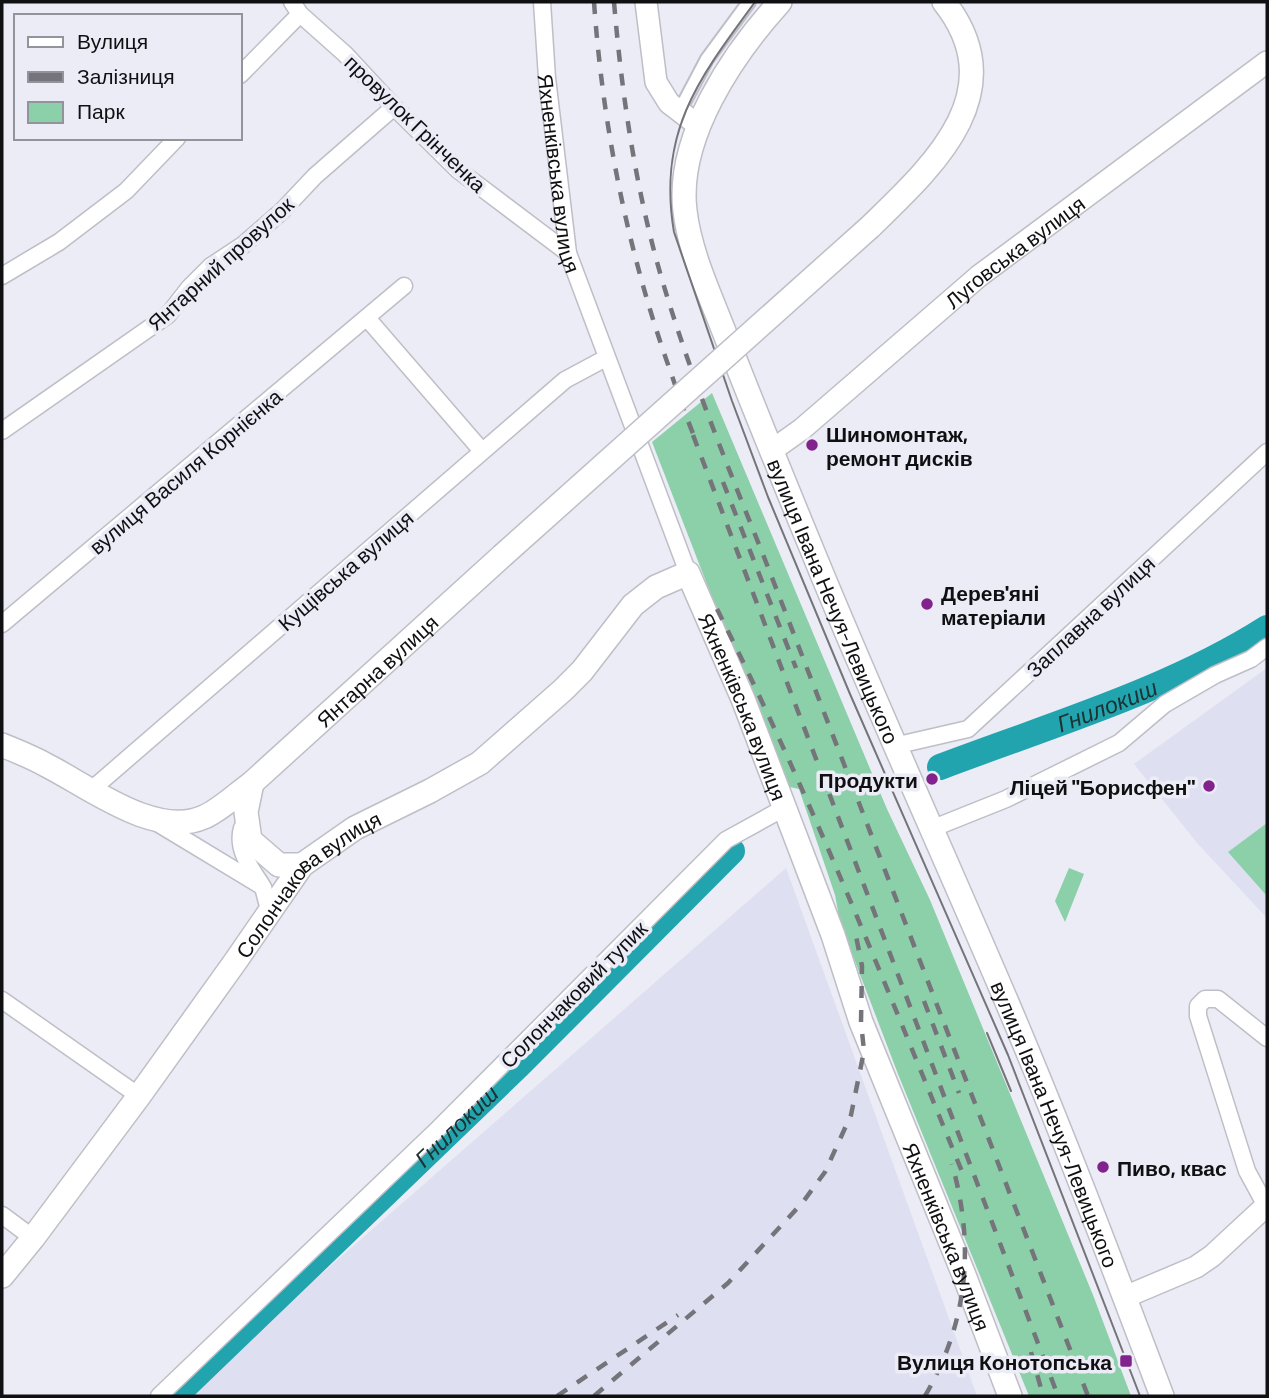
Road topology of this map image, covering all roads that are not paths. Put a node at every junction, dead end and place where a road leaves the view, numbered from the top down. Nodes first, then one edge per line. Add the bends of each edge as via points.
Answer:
1 (542, 2) edge
2 (646, 2) edge
3 (749, 2) edge
4 (780, 2) edge
5 (944, 2) edge
6 (296, 8) edge
7 (1267, 62) edge
8 (242, 73) edge
9 (394, 107) junction
10 (679, 112) junction
11 (699, 126) junction
12 (175, 140) edge
13 (568, 253) junction
14 (2, 276) edge
15 (404, 286) dead end
16 (367, 318) junction
17 (606, 358) junction
18 (2, 431) edge
19 (771, 451) junction
20 (482, 452) junction
21 (1267, 452) edge
22 (688, 573) junction
23 (2, 624) edge
24 (1267, 647) edge
25 (2, 745) edge
26 (894, 746) junction
27 (252, 782) junction
28 (90, 791) junction
29 (784, 808) junction
30 (246, 812) junction
31 (143, 815) junction
32 (931, 829) junction
33 (302, 865) junction
34 (263, 887) junction
35 (269, 910) junction
36 (2, 1000) edge
37 (1267, 1038) edge
38 (139, 1096) junction
39 (1267, 1205) edge
40 (2, 1215) edge
41 (33, 1238) junction
42 (2, 1276) edge
43 (1125, 1297) junction
44 (159, 1396) edge
45 (1010, 1396) edge
46 (1162, 1396) edge

1 - 13 street, Яхненківська вулиця
2 - 10 street via 656,82
3 - 10 street via 701,69
4 - 11 main road, вулиця Івана Нечуя-Левицького via 741,52
5 - 27 main road, Янтарна вулиця, bridge via 962,30 971,72 966,107 936,159 870,227
6 - 8 street
6 - 9 street, провулок Грінченка
7 - 19 street, Луговська вулиця via 979,276
9 - 13 street, провулок Грінченка via 458,170
9 - 18 street, Янтарний провулок via 243,245 211,266 167,315
10 - 11 street
11 - 19 main road, вулиця Івана Нечуя-Левицького via 685,183 690,235
12 - 14 street via 126,191 59,242
13 - 17 street, Яхненківська вулиця
15 - 16 street, вулиця Василя Корнієнка
16 - 20 street
16 - 23 street, вулиця Василя Корнієнка
17 - 20 street, Кущівська вулиця via 565,380
17 - 22 street, Яхненківська вулиця
19 - 26 main road, вулиця Івана Нечуя-Левицького
20 - 28 street, Кущівська вулиця
21 - 26 street, Заплавна вулиця via 968,729
22 - 29 main road, Яхненківська вулиця
22 - 33 main road, Солончакова вулиця via 656,587 633,605 582,671 480,763 355,828
24 - 32 street via 1165,704 1119,743 1006,799
25 - 28 main road, Янтарна вулиця
26 - 32 main road, вулиця Івана Нечуя-Левицького
27 - 30 main road
27 - 31 main road, Янтарна вулиця via 204,817 173,823
28 - 31 main road, Янтарна вулиця
29 - 44 street, Солончаковий тупик via 726,840 439,1128
29 - 45 main road, Яхненківська вулиця via 861,1022
30 - 33 main road via 250,840 279,865
30 - 34 street via 239,839 247,863
31 - 34 street
32 - 43 main road, вулиця Івана Нечуя-Левицького
33 - 35 main road, Солончакова вулиця
34 - 35 street
35 - 38 main road, Солончакова вулиця
36 - 38 street
37 - 39 street via 1218,999 1205,999 1198,1006 1247,1171
38 - 41 main road, Солончакова вулиця
39 - 43 street via 1196,1267
40 - 41 street
41 - 42 main road, Солончакова вулиця
43 - 46 main road, вулиця Івана Нечуя-Левицького

